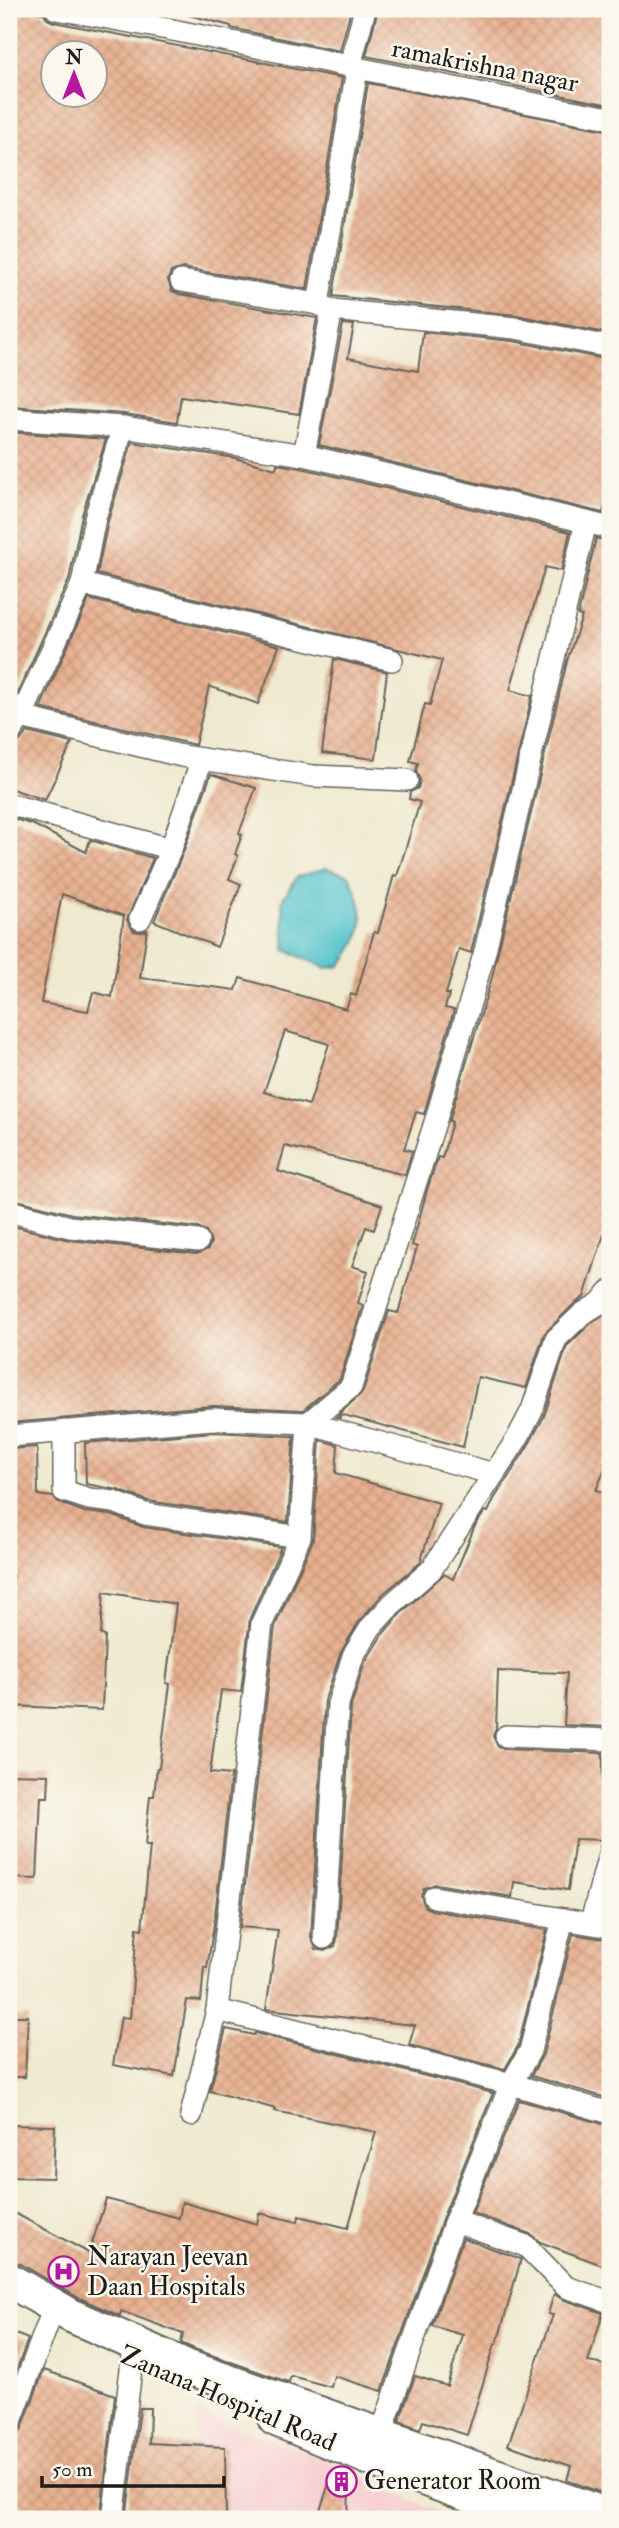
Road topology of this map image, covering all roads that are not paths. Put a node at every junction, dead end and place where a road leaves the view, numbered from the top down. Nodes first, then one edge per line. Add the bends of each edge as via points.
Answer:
1 (56, 9) edge
2 (365, 9) edge
3 (353, 67) junction
4 (610, 118) edge
5 (181, 281) dead end
6 (325, 307) junction
7 (610, 347) edge
8 (9, 419) edge
9 (123, 427) junction
10 (304, 455) junction
11 (586, 523) junction
12 (610, 528) edge
13 (82, 584) junction
14 (392, 660) dead end
15 (15, 725) edge
16 (202, 759) junction
17 (407, 780) dead end
18 (9, 804) edge
19 (171, 849) junction
20 (140, 919) dead end
21 (9, 1211) edge
22 (198, 1241) dead end
23 (610, 1291) edge
24 (308, 1423) junction
25 (64, 1431) junction
26 (9, 1436) edge
27 (494, 1475) junction
28 (300, 1537) junction
29 (506, 1736) dead end
30 (610, 1740) edge
31 (610, 1851) edge
32 (434, 1897) dead end
33 (563, 1919) junction
34 (601, 1925) edge
35 (324, 1938) dead end
36 (217, 2010) junction
37 (511, 2084) junction
38 (610, 2113) edge
39 (191, 2115) dead end
40 (455, 2221) junction
41 (9, 2280) edge
42 (9, 2292) edge
43 (610, 2302) edge
44 (50, 2318) junction
45 (132, 2361) junction
46 (9, 2426) edge
47 (381, 2434) junction
48 (610, 2516) edge
49 (113, 2519) edge
50 (533, 2519) edge

1 - 3 street, ramakrishna nagar via 168,27
2 - 3 street
3 - 4 street, ramakrishna nagar
3 - 6 street
5 - 6 street
6 - 7 street via 515,328
6 - 10 street
8 - 9 street
9 - 10 street
9 - 13 street via 95,518
10 - 11 street
11 - 12 street
11 - 24 street via 485,951 437,1116 351,1387
13 - 14 street
13 - 15 street
15 - 16 street
16 - 17 street via 313,776
16 - 19 street
18 - 19 street
19 - 20 street
21 - 22 street via 70,1227
23 - 27 street via 556,1339 532,1410
24 - 25 street via 213,1419
24 - 27 street
24 - 28 street
25 - 26 street
25 - 28 street via 64,1491 145,1514
27 - 35 street via 431,1570 371,1627 353,1656 338,1704
28 - 36 street via 262,1623
29 - 30 street
31 - 34 street
32 - 33 street
33 - 34 street
33 - 37 street via 530,2051
36 - 37 street
36 - 39 street
37 - 38 street
37 - 40 street
40 - 43 street via 526,2246 566,2287
40 - 47 street
41 - 47 main road via 70,2315 190,2368
42 - 44 main road, Zanana Hospital Road
44 - 45 main road, Zanana Hospital Road
44 - 46 street
45 - 49 street
45 - 50 main road, Zanana Hospital Road via 381,2463
47 - 48 main road

